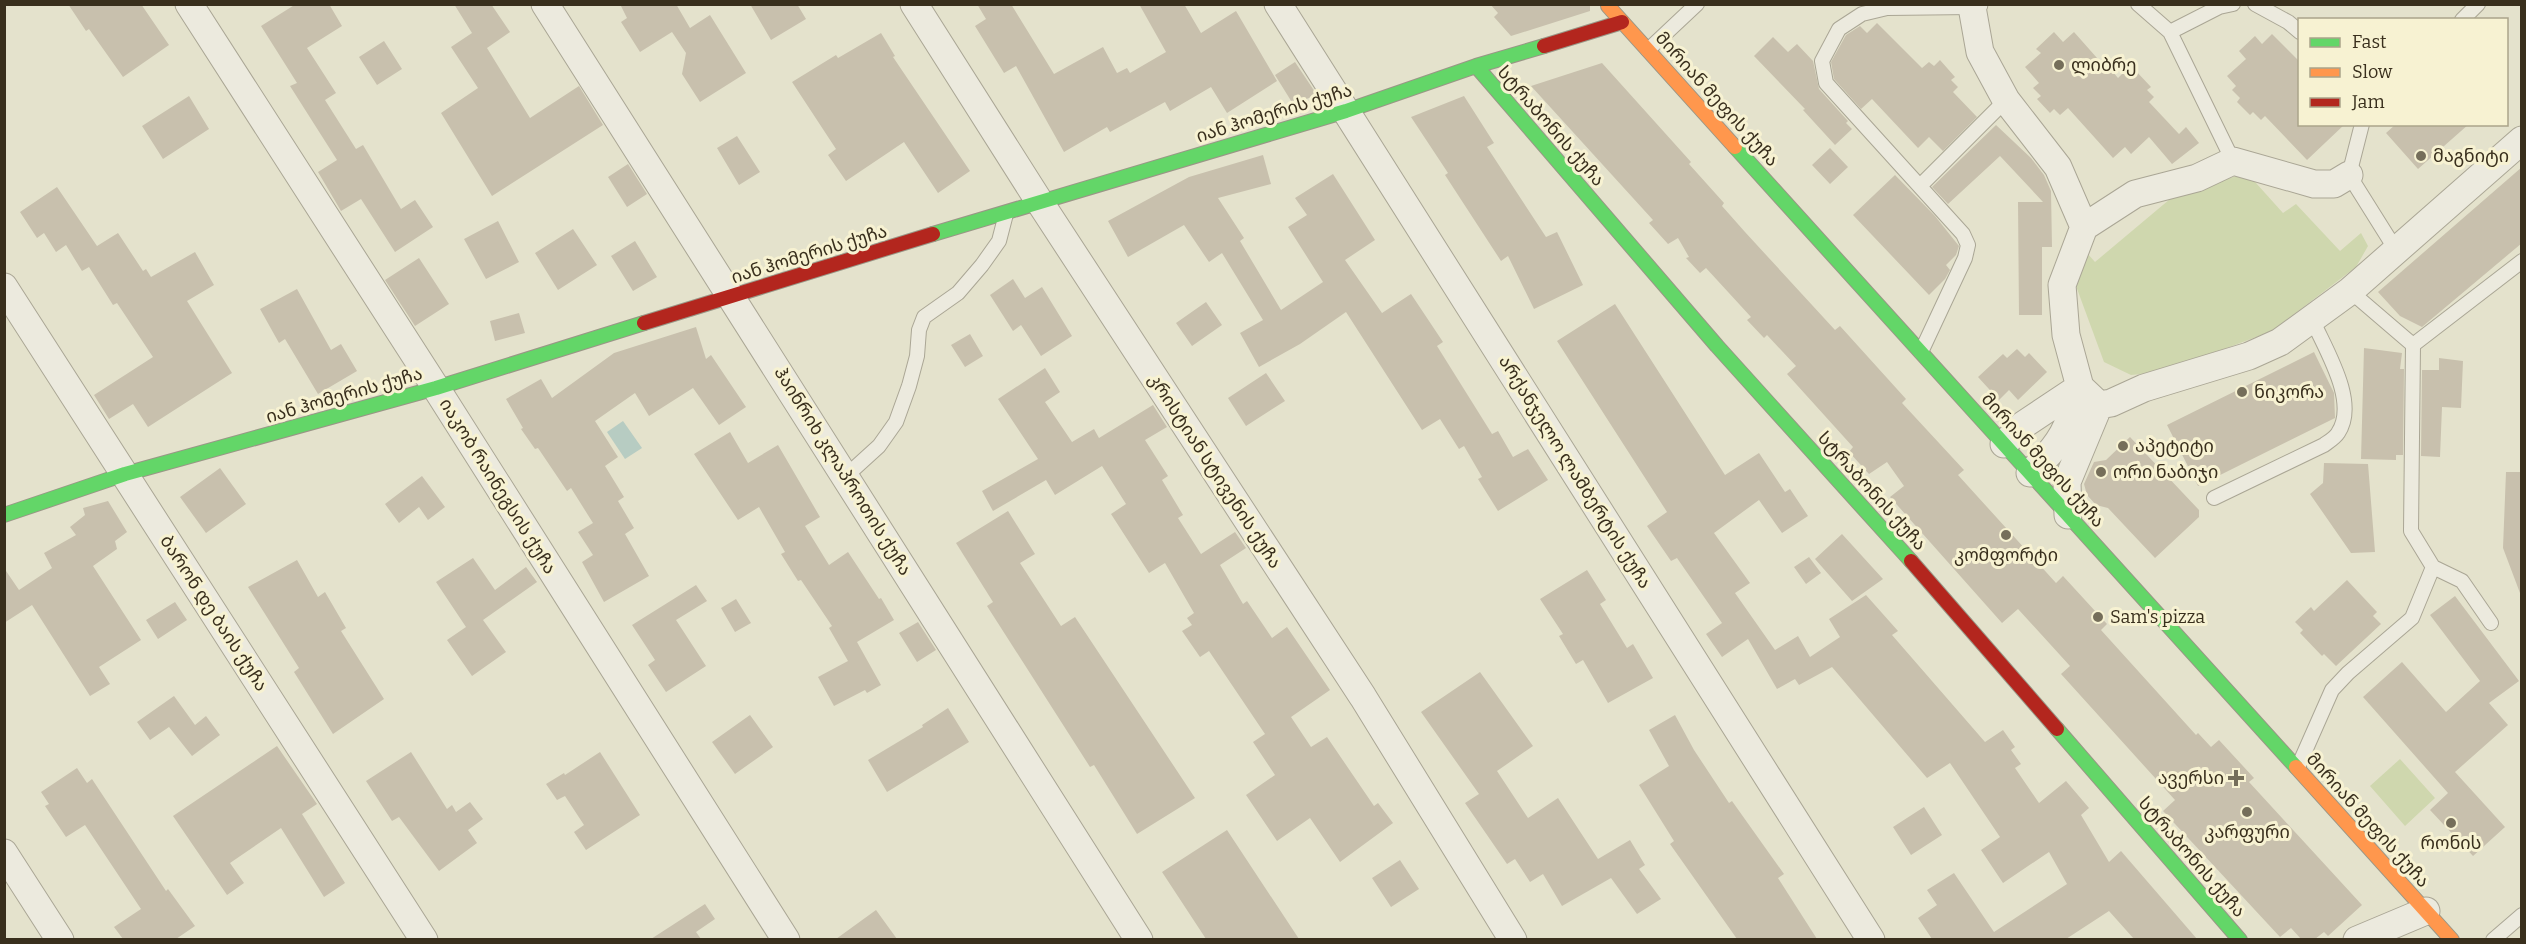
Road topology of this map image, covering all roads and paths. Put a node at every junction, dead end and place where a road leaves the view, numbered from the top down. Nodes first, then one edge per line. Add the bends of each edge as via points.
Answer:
1 (189, 4) edge
2 (546, 4) edge
3 (914, 4) edge
4 (1278, 4) edge
5 (1607, 4) edge
6 (1697, 4) edge
7 (2138, 4) edge
8 (2234, 4) edge
9 (2255, 4) edge
10 (2478, 4) edge
11 (1973, 6) edge
12 (2464, 18) edge
13 (1622, 22) junction
14 (2298, 30) edge
15 (2170, 32) junction
16 (1648, 50) junction
17 (1476, 66) junction
18 (2006, 100) junction
19 (1346, 111) junction
20 (2361, 126) edge
21 (2522, 140) edge
22 (2233, 160) junction
23 (2349, 175) junction
24 (1920, 186) junction
25 (1039, 201) junction
26 (1006, 211) junction
27 (2084, 227) junction
28 (2396, 250) junction
29 (2522, 261) edge
30 (4, 287) edge
31 (2350, 291) junction
32 (733, 297) junction
33 (2312, 319) junction
34 (2413, 345) junction
35 (1921, 352) junction
36 (436, 388) junction
37 (2090, 396) junction
38 (2004, 444) junction
39 (2030, 473) junction
40 (124, 474) junction
41 (846, 476) junction
42 (2214, 498) dead end
43 (4, 515) edge
44 (2068, 515) junction
45 (2433, 567) junction
46 (2491, 623) dead end
47 (2298, 769) junction
48 (4, 853) edge
49 (2426, 911) junction
50 (2522, 915) edge
51 (60, 939) edge
52 (424, 939) edge
53 (786, 939) edge
54 (1139, 939) edge
55 (1514, 939) edge
56 (1871, 939) edge
57 (2240, 939) edge
58 (2357, 939) edge
59 (2452, 939) edge
60 (2493, 939) edge

1 - 36 street, იაკობ რაინეგსის ქუჩა
2 - 32 street, ჰაინრიხ კლაპროთის ქუჩა
3 - 25 street, კრისტიან სტივენის ქუჩა
4 - 19 street, არქანჯელო ლამბერტის ქუჩა
5 - 13 street, მირიან მეფის ქუჩა
6 - 16 lane
7 - 15 lane
8 - 15 lane via 2219,7
9 - 14 lane
10 - 12 lane
11 - 18 street via 1980,52
11 - 24 lane via 1887,8 1862,14 1839,29 1822,61 1826,83
13 - 16 street, მირიან მეფის ქუჩა
13 - 17 street, იან ჰომერის ქუჩა
15 - 22 lane
16 - 35 street, მირიან მეფის ქუჩა
17 - 19 street, იან ჰომერის ქუჩა
17 - 57 street, სტრაბონის ქუჩა via 1717,346 1863,506
18 - 24 lane
18 - 27 street via 2058,167
19 - 25 street, იან ჰომერის ქუჩა
19 - 56 street, არქანჯელო ლამბერტის ქუჩა
20 - 23 lane
21 - 28 street
22 - 23 street via 2314,184 2334,184
22 - 27 street via 2197,178 2135,194
23 - 28 lane
24 - 35 lane via 1963,234 1968,245
25 - 26 street, იან ჰომერის ქუჩა
25 - 55 street, კრისტიან სტივენის ქუჩა via 1363,697
26 - 32 street, იან ჰომერის ქუჩა
26 - 41 lane via 999,241 982,265 957,293 924,317 909,386 896,422 879,446
27 - 37 street via 2062,285 2066,335
28 - 31 street
29 - 34 lane
30 - 40 street, ბარონ დე ბაის ქუჩა
31 - 33 street
31 - 34 lane
32 - 36 street, იან ჰომერის ქუჩა
32 - 41 street, ჰაინრიხ კლაპროთის ქუჩა
33 - 37 street via 2280,342 2249,356 2144,388 2111,403
33 - 42 lane via 2344,392 2346,409 2338,434 2324,445
34 - 45 lane via 2411,531
35 - 38 street, მირიან მეფის ქუჩა
36 - 40 street, იან ჰომერის ქუჩა
36 - 53 street, იაკობ რაინეგსის ქუჩა
37 - 38 street via 2023,425
37 - 39 street via 2050,454
37 - 44 street via 2067,482
38 - 39 street, მირიან მეფის ქუჩა
39 - 44 street, მირიან მეფის ქუჩა
40 - 43 street, იან ჰომერის ქუჩა
40 - 52 street, ბარონ დე ბაის ქუჩა
41 - 54 street, ჰაინრიხ კლაპროთის ქუჩა
44 - 47 street, მირიან მეფის ქუჩა
45 - 46 lane via 2462,581
45 - 47 lane via 2412,618 2332,690
47 - 49 street, მირიან მეფის ქუჩა
48 - 51 street
49 - 58 street
49 - 59 street, მირიან მეფის ქუჩა
50 - 60 lane

